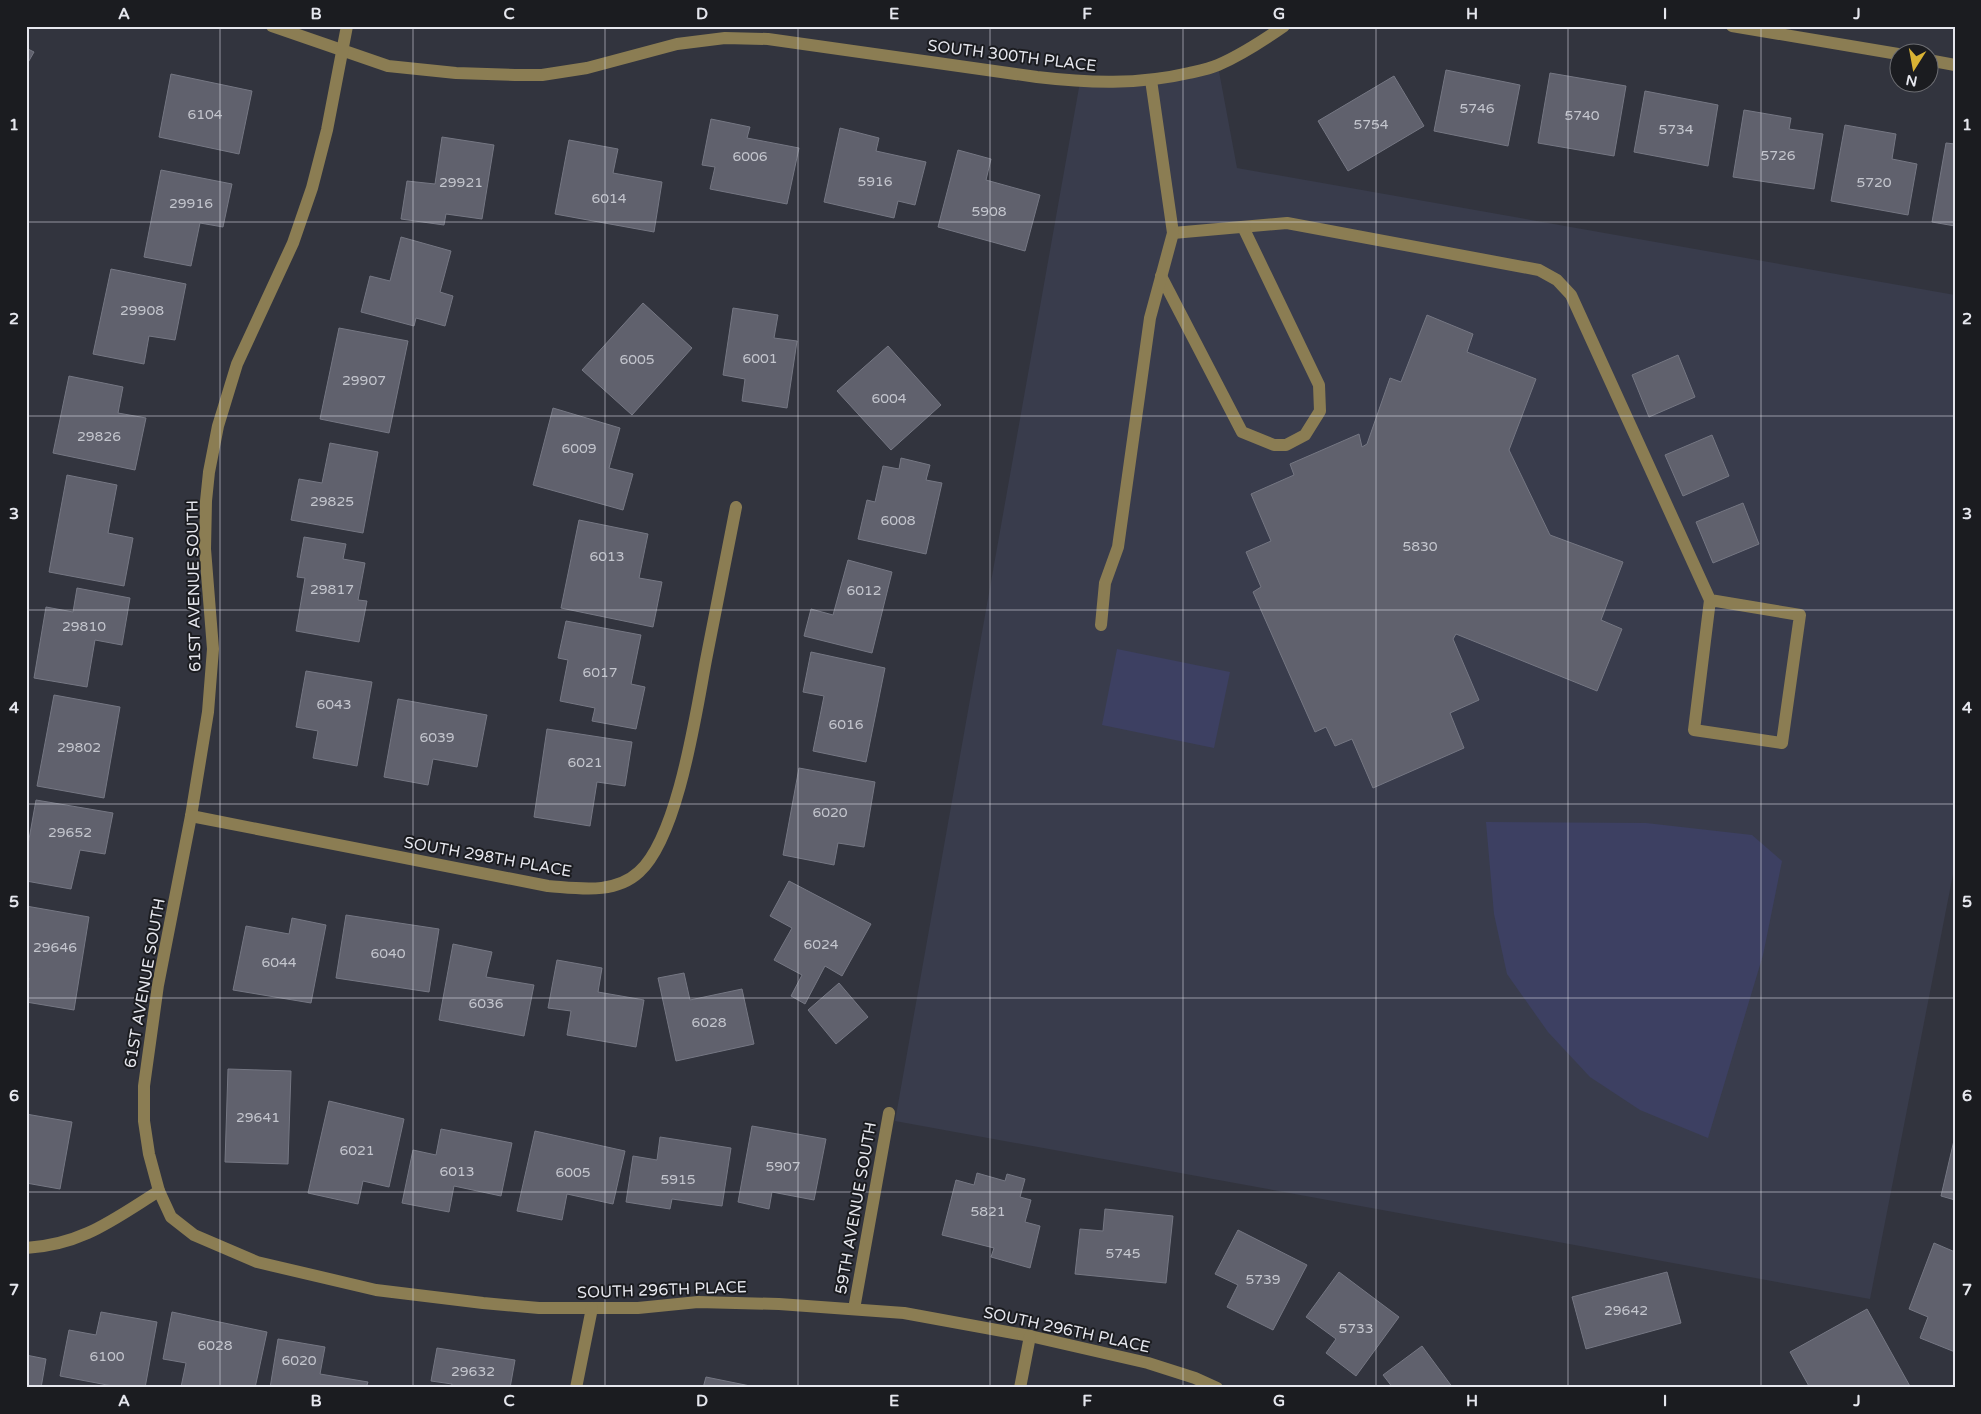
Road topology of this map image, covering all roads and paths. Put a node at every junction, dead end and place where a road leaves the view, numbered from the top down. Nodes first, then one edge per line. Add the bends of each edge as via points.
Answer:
1 (272, 26) edge
2 (347, 26) edge
3 (1284, 26) edge
4 (1732, 26) edge
5 (343, 51) junction
6 (1888, 52) edge
7 (1938, 62) edge
8 (1955, 65) edge
9 (1151, 80) junction
10 (1243, 227) junction
11 (1173, 233) junction
12 (1161, 276) junction
13 (736, 507) dead end
14 (1710, 600) junction
15 (1101, 625) dead end
16 (191, 816) junction
17 (889, 1113) dead end
18 (159, 1191) junction
19 (26, 1248) edge
20 (592, 1308) junction
21 (854, 1309) junction
22 (1030, 1336) junction
23 (576, 1388) edge
24 (1020, 1388) edge
25 (1217, 1388) edge

1 - 5 street, SOUTH 300TH PLACE
2 - 5 street, 61ST AVENUE SOUTH
3 - 9 street, SOUTH 300TH PLACE via 1218,66
4 - 6 street
5 - 9 street, SOUTH 300TH PLACE via 388,66 456,73 542,75 587,68 677,44 725,38 768,39 1080,82
5 - 16 street, 61ST AVENUE SOUTH via 326,138 312,188 293,243 237,364 214,441 205,530 213,633 211,681
7 - 8 street
9 - 11 street
10 - 11 street
10 - 12 street via 1319,384 1320,411 1305,435 1286,445 1274,445 1242,432
10 - 14 street via 1287,223 1539,270 1557,280 1571,295
11 - 12 street
12 - 15 street via 1150,318 1118,547 1105,583
13 - 16 street, SOUTH 298TH PLACE via 690,742 674,802 656,850 631,878 603,888 548,886
14 - 14 street via 1694,730 1782,743 1800,615
16 - 18 street, 61ST AVENUE SOUTH via 158,985 144,1086 144,1121
17 - 21 street, 59TH AVENUE SOUTH
18 - 19 street via 82,1236 62,1244
18 - 20 street, SOUTH 296TH PLACE via 171,1217 194,1235 257,1262 376,1290 483,1304
20 - 21 street, SOUTH 296TH PLACE via 638,1308 698,1302
20 - 23 street
21 - 22 street, SOUTH 296TH PLACE via 904,1312
22 - 24 street
22 - 25 street, SOUTH 296TH PLACE via 1155,1365

